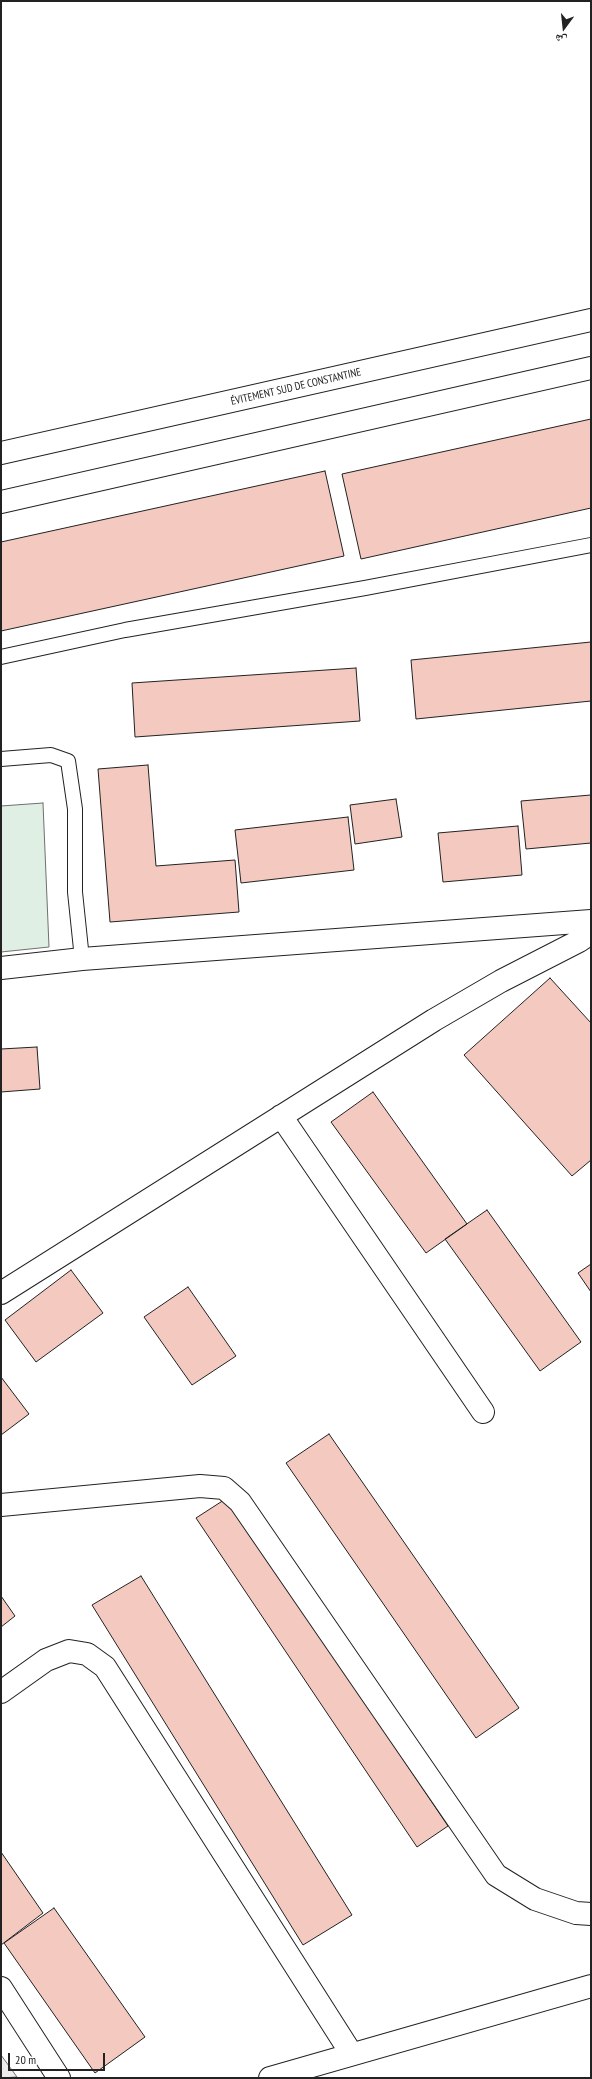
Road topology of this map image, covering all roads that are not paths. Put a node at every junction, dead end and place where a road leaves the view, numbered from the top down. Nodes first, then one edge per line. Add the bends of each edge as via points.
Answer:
1 (591, 320) edge
2 (591, 368) edge
3 (1, 453) edge
4 (1, 502) edge
5 (591, 545) edge
6 (1, 657) edge
7 (1, 759) edge
8 (591, 921) edge
9 (591, 933) edge
10 (82, 959) junction
11 (1, 968) edge
12 (281, 1116) junction
13 (1, 1293) edge
14 (483, 1412) dead end
15 (1, 1505) edge
16 (1, 1692) edge
17 (591, 1914) edge
18 (591, 1986) edge
19 (1, 1988) edge
20 (351, 2054) junction
21 (58, 2078) edge
22 (270, 2078) edge

1 - 3 main road, ÉVITEMENT SUD DE CONSTANTINE
2 - 4 main road
5 - 6 lane via 125,630
7 - 10 lane via 50,755 68,761 75,809 75,892
8 - 10 main road
9 - 12 main road via 487,989
10 - 11 main road
12 - 13 main road
12 - 14 main road
15 - 17 main road via 200,1486 224,1488 240,1502 496,1875 535,1899 576,1913
16 - 20 main road via 46,1660 69,1651 87,1654 105,1667
18 - 20 main road
19 - 21 main road
20 - 22 main road

